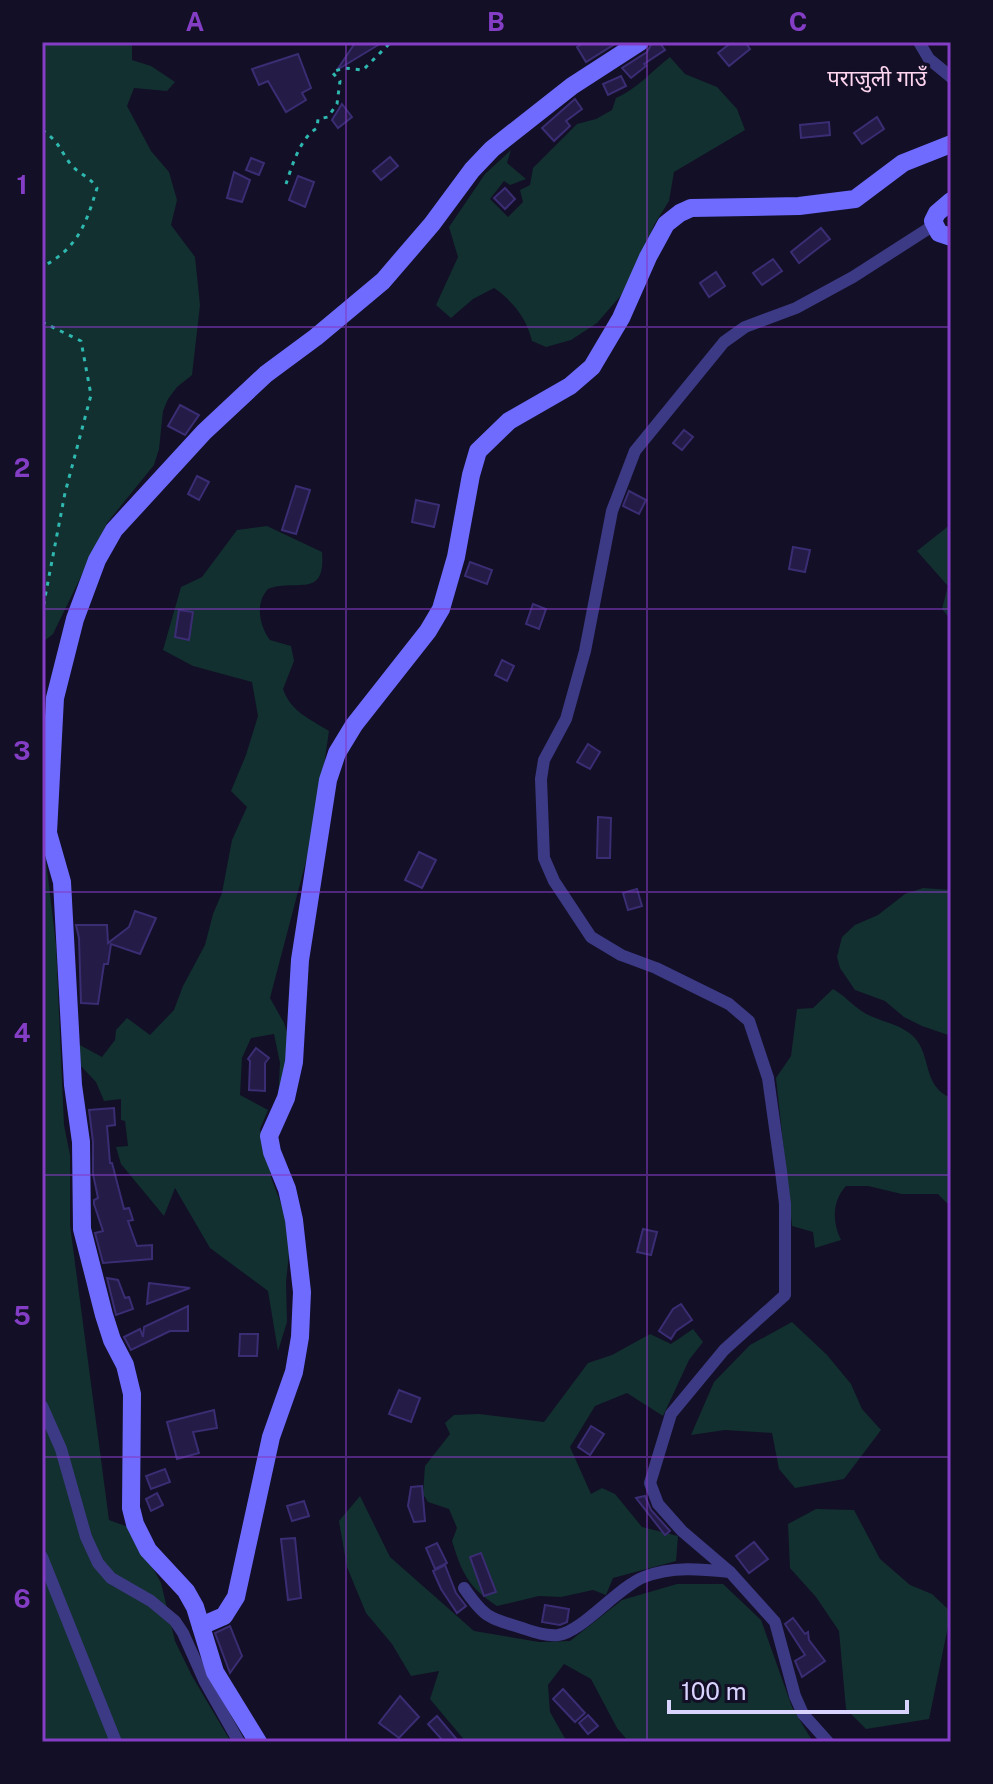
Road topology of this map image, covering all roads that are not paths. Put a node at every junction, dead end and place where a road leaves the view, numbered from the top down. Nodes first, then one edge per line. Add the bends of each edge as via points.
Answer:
1 (640, 42) edge
2 (919, 42) edge
3 (951, 77) edge
4 (951, 144) edge
5 (951, 201) edge
6 (934, 225) junction
7 (951, 237) edge
8 (42, 1406) edge
9 (42, 1557) edge
10 (730, 1572) junction
11 (464, 1588) dead end
12 (201, 1626) junction
13 (116, 1742) edge
14 (239, 1742) edge
15 (258, 1742) edge
16 (828, 1742) edge

1 - 12 main road via 572,86 492,149 383,281 266,374 190,446 105,543 68,640 55,698 48,833 62,882 81,1142 82,1229 132,1394 130,1486 135,1524 148,1550 186,1591
2 - 3 street via 929,59
4 - 12 main road via 903,163 855,199 799,206 703,207 680,213 656,241 592,367 509,421 478,451 441,609 354,725 328,780 300,960 294,1062 269,1136 294,1220 302,1292 298,1355 271,1437 236,1597 224,1616
5 - 6 main road via 937,213
6 - 7 main road
6 - 10 street via 842,283 745,327 724,342 635,451 612,511 570,707 544,760 541,779 544,858 580,924 621,955 729,1004 749,1021 768,1078 785,1204 785,1295 724,1350 671,1414 650,1483 658,1504 682,1531
8 - 14 street via 98,1563 111,1578 175,1621
9 - 13 street
10 - 11 street via 699,1568 642,1577 561,1635 490,1619
10 - 16 street via 775,1622 795,1696
12 - 15 main road via 215,1672

